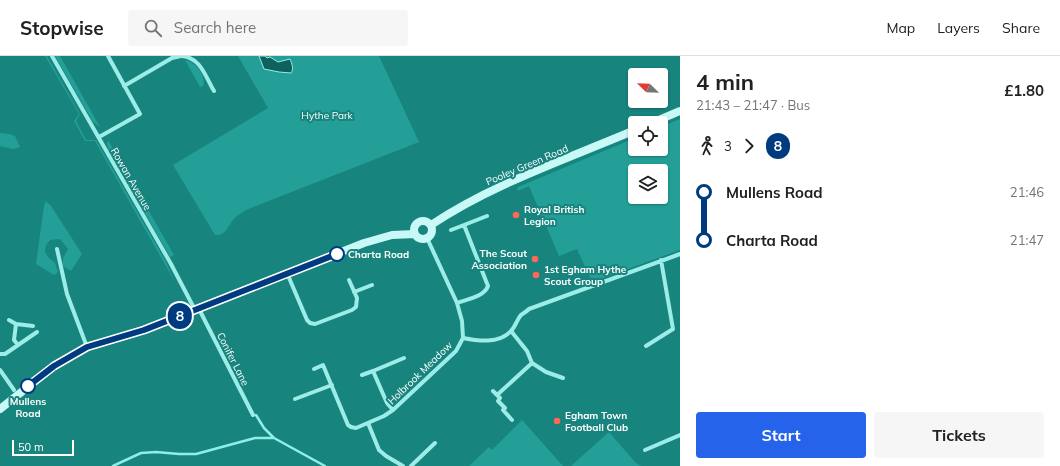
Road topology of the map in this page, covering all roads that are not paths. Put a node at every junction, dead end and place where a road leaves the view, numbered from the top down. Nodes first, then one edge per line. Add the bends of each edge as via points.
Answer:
1 (52, 56) edge
2 (108, 56) edge
3 (181, 56) edge
4 (124, 86) junction
5 (214, 91) dead end
6 (680, 111) edge
7 (668, 116) edge
8 (628, 133) edge
9 (99, 138) junction
10 (487, 216) dead end
11 (430, 225) junction
12 (464, 225) junction
13 (451, 230) dead end
14 (415, 234) junction
15 (427, 238) junction
16 (57, 249) dead end
17 (680, 254) edge
18 (661, 260) junction
19 (287, 273) junction
20 (349, 280) dead end
21 (372, 285) dead end
22 (354, 292) junction
23 (457, 303) junction
24 (197, 310) junction
25 (9, 320) dead end
26 (16, 324) junction
27 (33, 326) dead end
28 (37, 332) dead end
29 (511, 332) junction
30 (463, 338) junction
31 (18, 345) junction
32 (646, 346) dead end
33 (87, 347) junction
34 (0, 354) edge
35 (404, 358) dead end
36 (532, 363) junction
37 (314, 369) dead end
38 (0, 370) edge
39 (374, 371) junction
40 (362, 375) dead end
41 (563, 378) dead end
42 (332, 385) junction
43 (14, 390) dead end
44 (493, 391) dead end
45 (497, 395) junction
46 (294, 400) dead end
47 (0, 409) edge
48 (393, 410) junction
49 (253, 415) dead end
50 (512, 420) dead end
51 (368, 423) junction
52 (680, 435) edge
53 (435, 443) dead end
54 (645, 450) dead end
55 (403, 466) edge
56 (411, 466) edge

1 - 9 street, Rowan Avenue
2 - 4 street
3 - 4 street via 172,58
3 - 5 street via 198,63
4 - 9 street via 140,114
6 - 7 street
8 - 11 street, Pooley Green Road via 476,198
9 - 24 street, Rowan Avenue
10 - 12 street
11 - 14 street, Pooley Green Road via 425,221 418,223
11 - 15 street via 432,233
12 - 13 street
12 - 23 street via 488,286 481,294
14 - 15 street via 420,239
14 - 19 street via 392,235 364,243
15 - 23 street, Holbrook Meadow
16 - 33 street via 67,294
17 - 18 street
18 - 29 street via 529,309
18 - 32 street via 672,329
19 - 22 street via 310,323 315,324 352,310 357,302
19 - 24 street
20 - 22 street
21 - 22 street
23 - 30 street, Holbrook Meadow
24 - 33 street
24 - 49 street, Conifer Lane
25 - 26 street
26 - 27 street
26 - 31 street via 14,340
28 - 31 street
29 - 30 street via 488,341
29 - 36 street via 527,351
30 - 48 street, Holbrook Meadow via 456,351
31 - 34 street via 5,354
33 - 47 street via 54,366
35 - 39 street
36 - 41 street via 546,372
36 - 45 street
37 - 42 street, Holbrook Meadow via 323,365
38 - 43 street
39 - 40 street
39 - 48 street
42 - 46 street
42 - 51 street, Holbrook Meadow via 348,425 356,428
44 - 45 street
45 - 50 street via 505,408 503,410
48 - 51 street, Holbrook Meadow
51 - 55 street via 379,450
52 - 54 street
53 - 56 street

